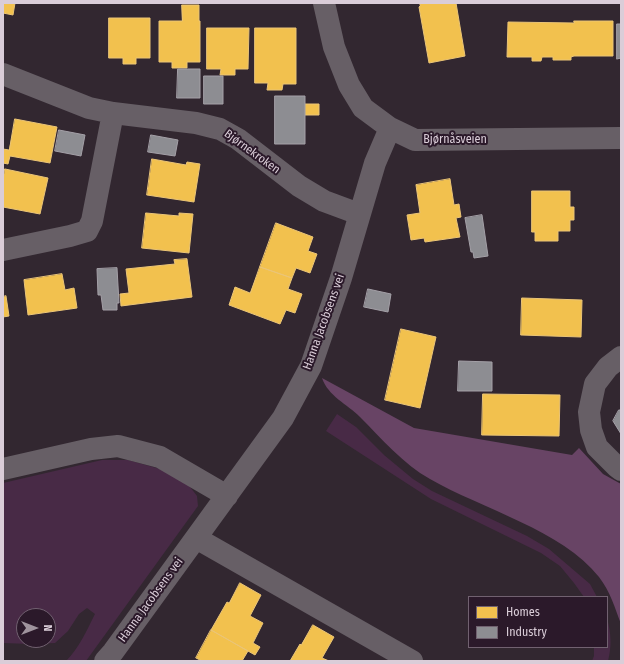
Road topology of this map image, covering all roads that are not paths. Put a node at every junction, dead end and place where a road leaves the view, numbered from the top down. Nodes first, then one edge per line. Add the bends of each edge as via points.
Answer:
1 (324, 3) edge
2 (3, 74) edge
3 (113, 113) junction
4 (390, 128) junction
5 (621, 138) edge
6 (359, 214) junction
7 (3, 250) edge
8 (621, 357) edge
9 (3, 469) edge
10 (621, 470) edge
11 (227, 496) junction
12 (196, 538) junction
13 (105, 661) edge
14 (412, 661) edge

1 - 4 street, Bjørnåsveien via 334,47 349,85 363,108
2 - 3 street, Bjørnekroken via 89,108
3 - 6 street, Bjørnekroken via 196,123 220,129 238,139 324,202
3 - 7 street via 92,222 86,231
4 - 5 street, Bjørnåsveien via 415,140
4 - 6 street, Hanna Jacobsens vei via 375,163
6 - 11 street, Hanna Jacobsens vei via 341,278 311,366 283,418
8 - 10 street via 608,367 595,384 589,412 591,430 597,447
9 - 11 street via 91,449 118,446 160,457
11 - 12 street, Hanna Jacobsens vei
12 - 13 street, Hanna Jacobsens vei
12 - 14 street

